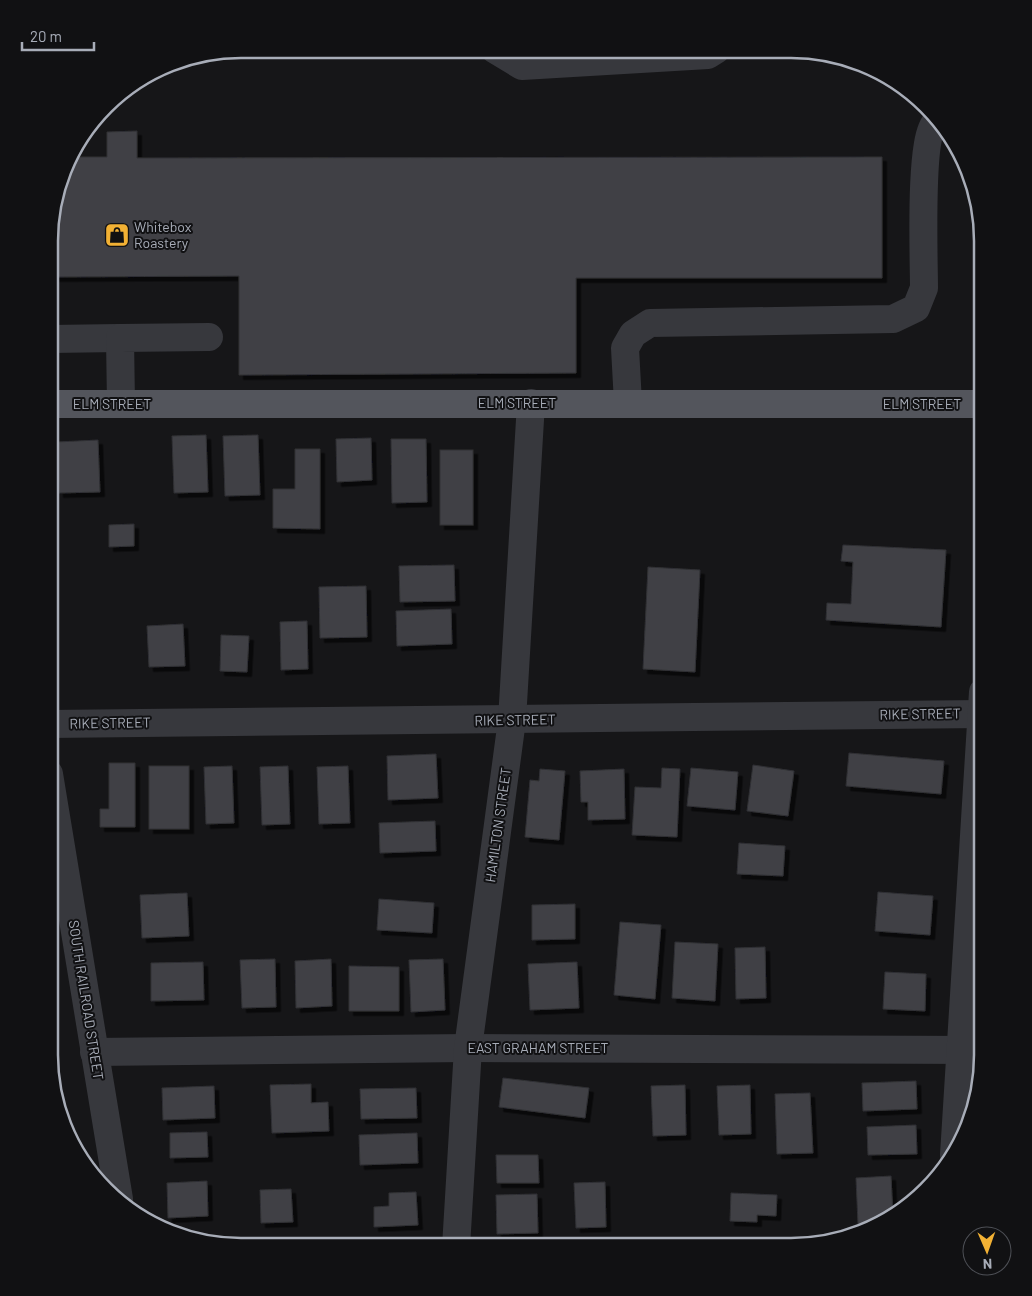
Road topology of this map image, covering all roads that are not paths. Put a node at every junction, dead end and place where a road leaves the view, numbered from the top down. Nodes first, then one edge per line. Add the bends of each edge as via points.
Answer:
1 (508, 58) edge
2 (657, 58) edge
3 (933, 125) edge
4 (209, 337) dead end
5 (120, 338) junction
6 (58, 339) edge
7 (531, 403) junction
8 (628, 403) junction
9 (58, 404) edge
10 (121, 404) junction
11 (974, 404) edge
12 (974, 706) edge
13 (512, 720) junction
14 (58, 724) edge
15 (58, 830) edge
16 (974, 981) edge
17 (468, 1048) junction
18 (972, 1050) edge
19 (94, 1052) junction
20 (958, 1132) edge
21 (118, 1191) edge
22 (457, 1238) edge

1 - 2 street via 522,66
3 - 8 street via 926,152 924,288 916,308 893,319 650,323 633,334 626,348
4 - 5 street
5 - 6 street
5 - 10 street
7 - 8 main road, ELM STREET
7 - 10 main road, ELM STREET
7 - 13 street, HAMILTON STREET
8 - 11 main road, ELM STREET
9 - 10 main road, ELM STREET
12 - 13 street, RIKE STREET
13 - 14 street, RIKE STREET
13 - 17 street, HAMILTON STREET
15 - 19 street, SOUTH RAILROAD STREET
16 - 18 street
17 - 18 street, EAST GRAHAM STREET
17 - 19 street, EAST GRAHAM STREET
17 - 22 street, HAMILTON STREET
18 - 20 street
19 - 21 street, SOUTH RAILROAD STREET

